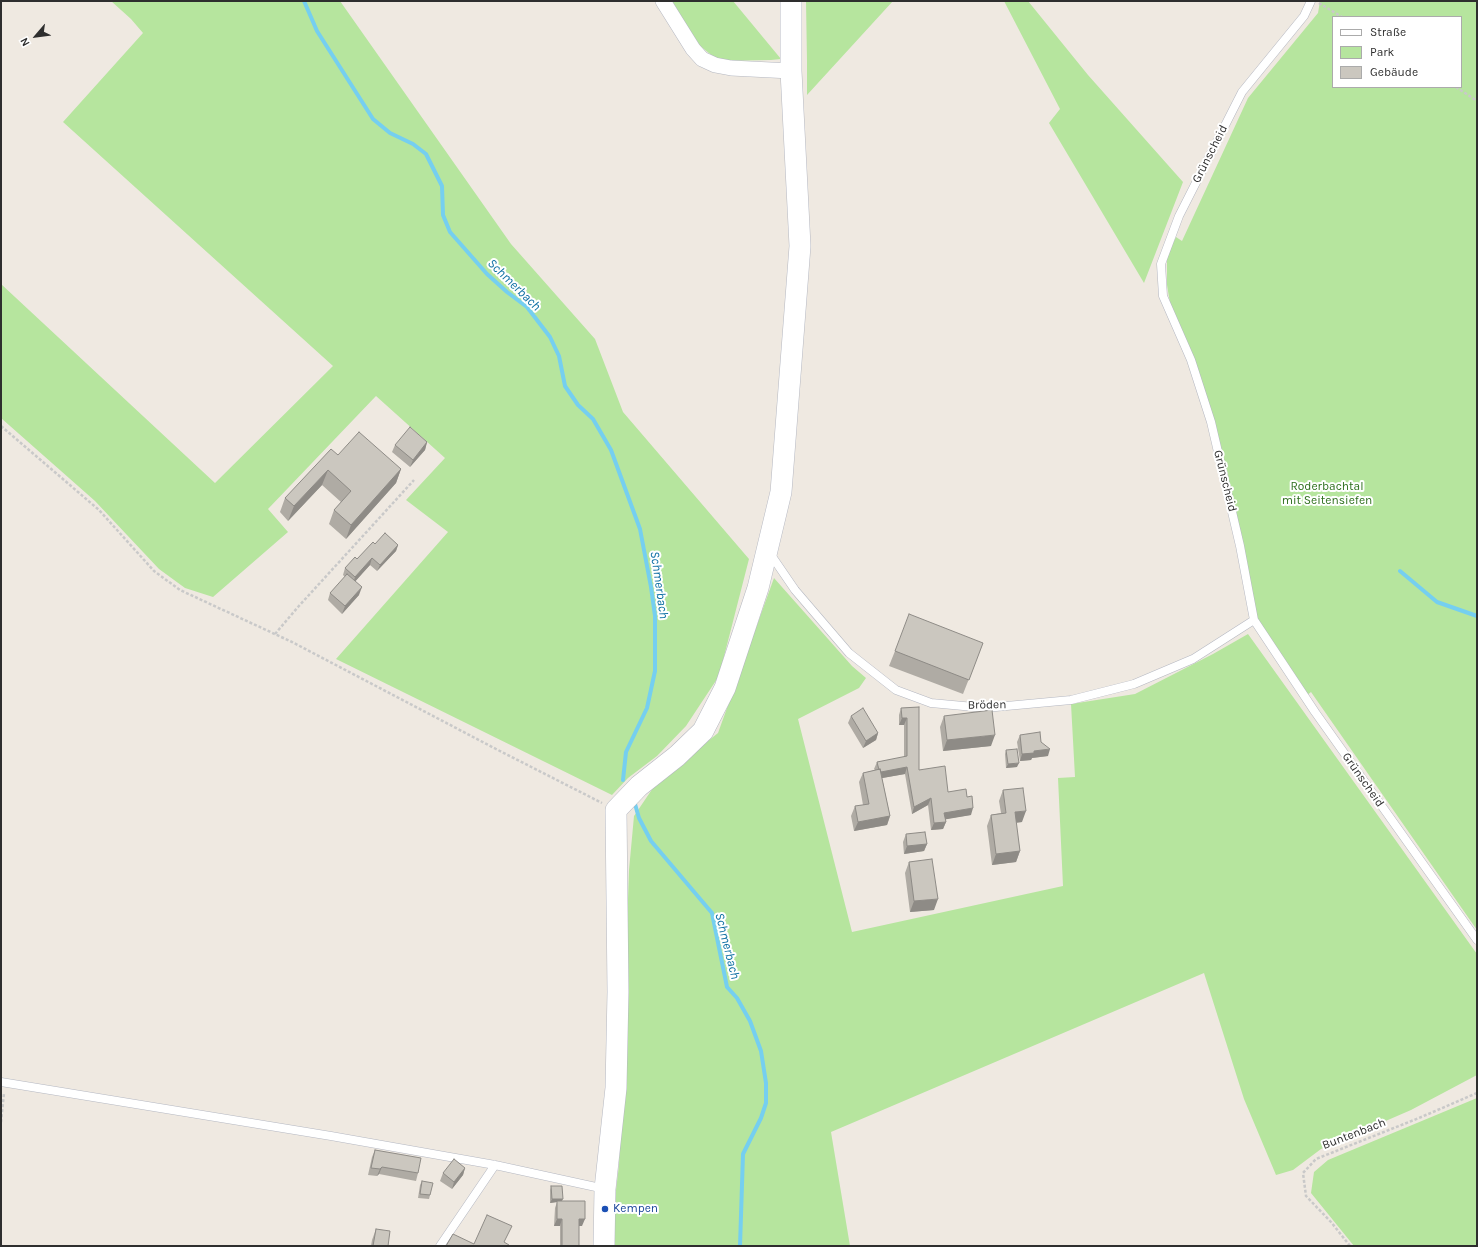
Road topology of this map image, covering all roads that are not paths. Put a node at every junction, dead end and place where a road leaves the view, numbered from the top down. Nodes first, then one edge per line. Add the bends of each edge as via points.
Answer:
1 (663, 1) edge
2 (791, 1) edge
3 (1311, 1) edge
4 (791, 71) junction
5 (767, 550) junction
6 (1254, 620) junction
7 (1477, 940) edge
8 (3, 1082) edge
9 (495, 1165) junction
10 (605, 1189) junction
11 (440, 1246) edge
12 (604, 1246) edge

1 - 4 street via 702,60 731,68
2 - 4 street
3 - 6 lane, Grünscheid via 1304,16 1242,92 1179,216 1161,264 1163,296 1191,360 1211,422 1240,546
4 - 5 street via 800,246 781,492
5 - 6 lane, Bröden via 795,590 849,653 896,690 931,703 985,708 1071,700 1134,684 1193,659
5 - 10 street via 758,588 724,688 703,731 677,756 639,786 616,810 616,1088
6 - 7 lane, Grünscheid via 1315,712
8 - 9 lane
9 - 10 lane
9 - 11 lane
10 - 12 street

